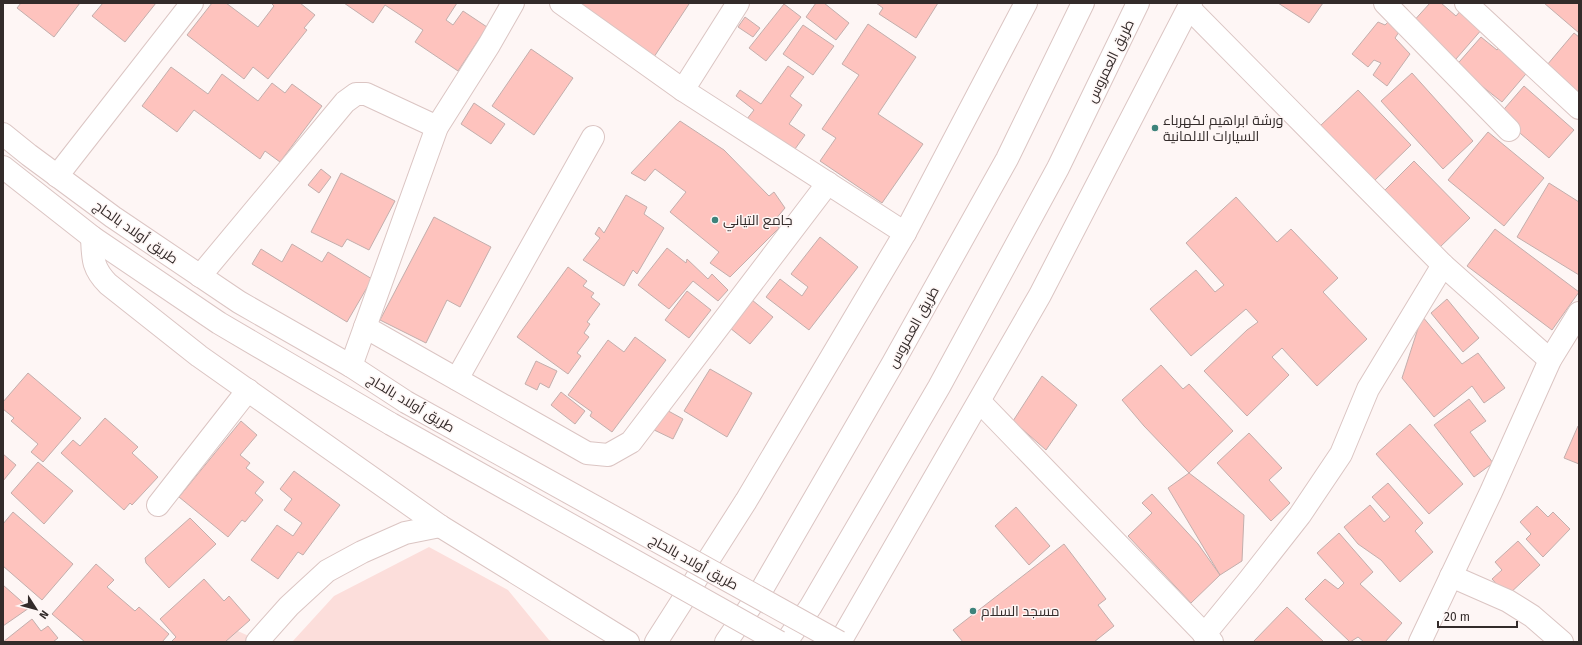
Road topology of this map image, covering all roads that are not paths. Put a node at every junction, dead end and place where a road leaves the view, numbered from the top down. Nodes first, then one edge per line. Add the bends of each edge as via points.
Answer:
1 (192, 3) edge
2 (513, 3) edge
3 (561, 3) edge
4 (738, 3) edge
5 (1026, 3) edge
6 (1083, 3) edge
7 (1138, 3) edge
8 (1385, 3) edge
9 (1466, 3) edge
10 (1190, 6) edge
11 (683, 90) junction
12 (1579, 108) edge
13 (437, 127) junction
14 (1509, 130) dead end
15 (3, 134) edge
16 (593, 137) dead end
17 (3, 166) edge
18 (57, 176) junction
19 (828, 183) junction
20 (905, 233) junction
21 (92, 237) junction
22 (1444, 265) junction
23 (200, 276) junction
24 (1579, 313) edge
25 (365, 327) junction
26 (1550, 360) junction
27 (351, 366) junction
28 (457, 379) junction
29 (248, 390) junction
30 (980, 402) junction
31 (158, 504) dead end
32 (440, 526) junction
33 (1451, 576) junction
34 (1208, 638) edge
35 (257, 642) edge
36 (628, 642) edge
37 (656, 642) edge
38 (726, 642) edge
39 (779, 642) edge
40 (786, 642) edge
41 (839, 642) edge
42 (1420, 642) edge
43 (1562, 642) edge

1 - 18 street
2 - 13 street
3 - 11 street
4 - 11 street
5 - 20 street
6 - 38 street, طريق العمروس via 1007,159 897,357 761,590
7 - 40 street, طريق العمروس via 1058,168 939,387 811,606
8 - 14 street
9 - 12 street
10 - 22 street
10 - 30 street via 1040,295
11 - 19 street
13 - 23 street via 366,94 356,94 345,102
13 - 25 street
15 - 18 street, طريق أولاد بالحاج
16 - 28 street
17 - 21 street, طريق أولاد بالحاج
18 - 23 street, طريق أولاد بالحاج via 113,218
19 - 20 street
19 - 28 street via 631,442 608,455 587,453
20 - 37 street via 746,501
21 - 29 street via 93,264 99,276 200,356
21 - 39 street, طريق أولاد بالحاج, bridge via 219,323 391,424
22 - 26 street
22 - 34 street via 1368,389 1341,454 1300,515
23 - 27 street, طريق أولاد بالحاج via 239,302
24 - 26 street
25 - 27 street
25 - 28 street
26 - 33 street
27 - 41 street, طريق أولاد بالحاج, bridge via 406,402
29 - 31 street
29 - 32 street
30 - 34 street
30 - 41 street
32 - 35 street via 405,533 327,571 288,606
32 - 36 street
33 - 42 street
33 - 43 street via 1508,601 1532,616

